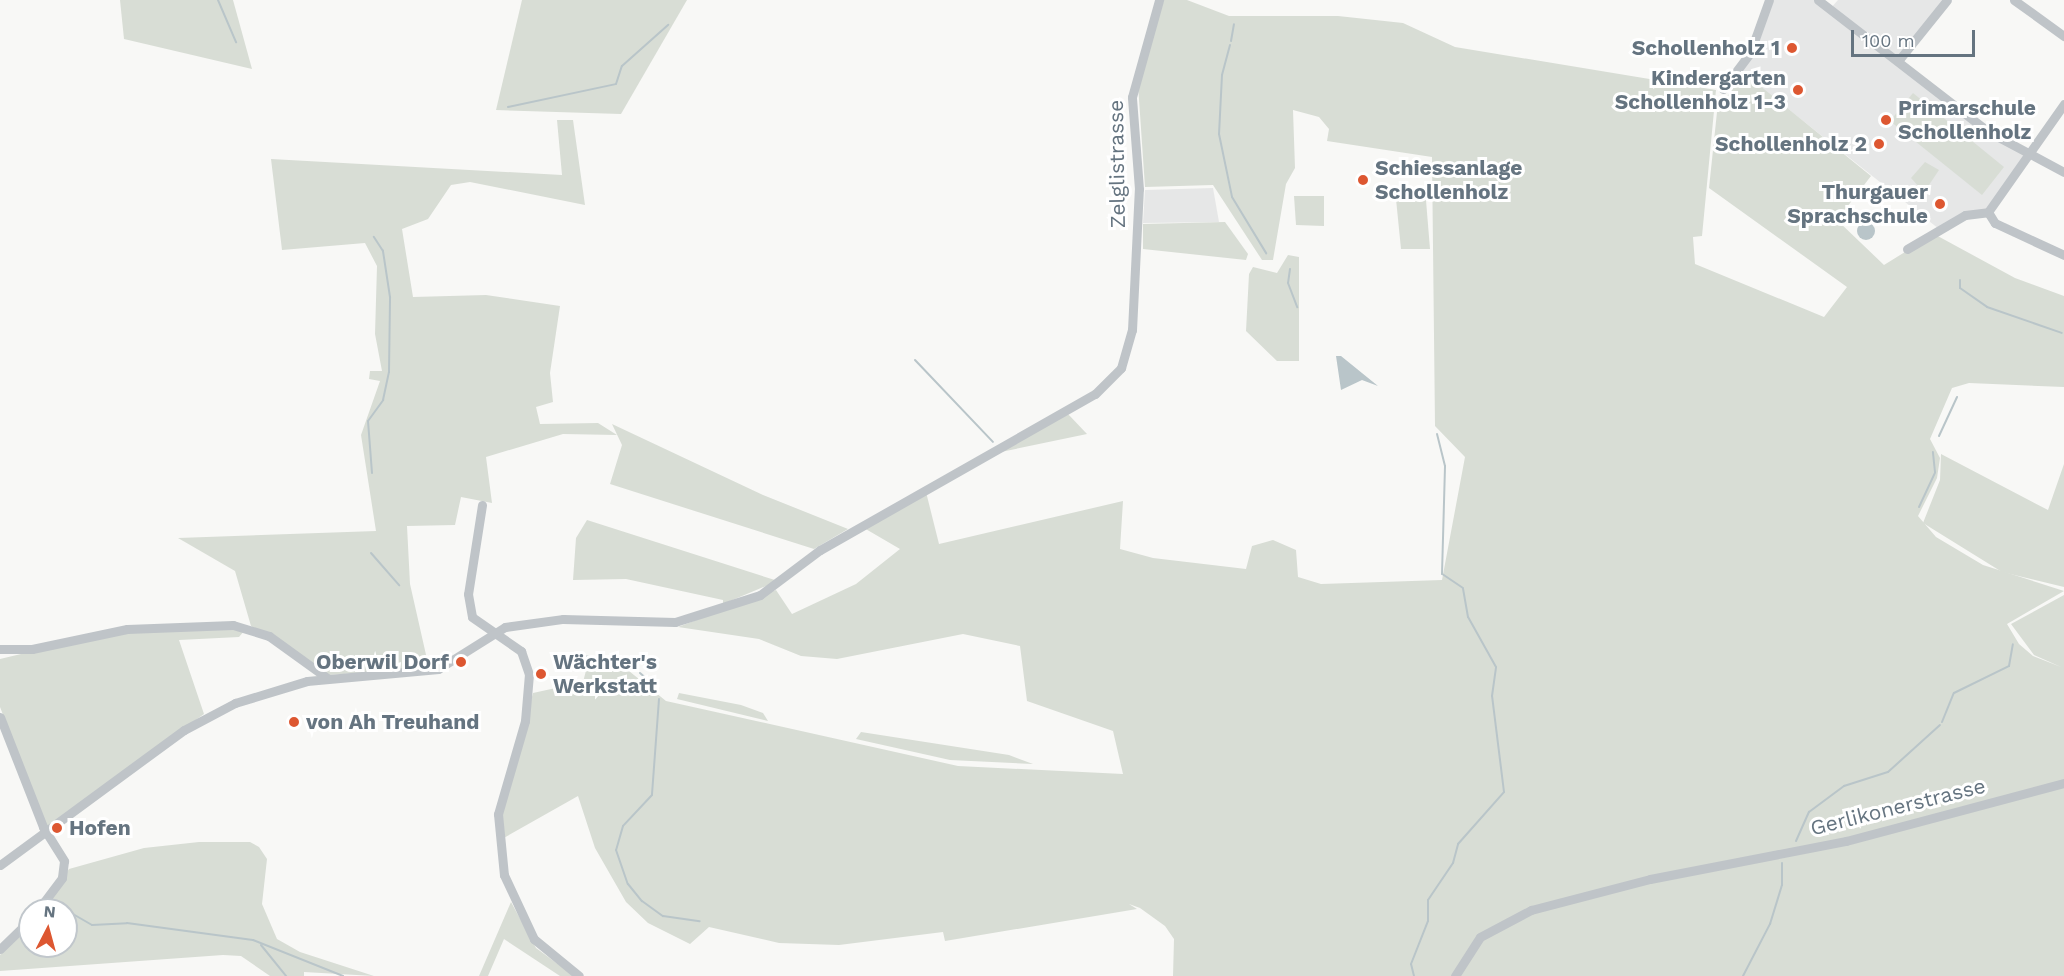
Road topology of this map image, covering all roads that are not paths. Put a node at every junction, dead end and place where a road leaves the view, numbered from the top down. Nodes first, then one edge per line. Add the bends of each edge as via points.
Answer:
1 (1159, 0) edge
2 (1768, 0) edge
3 (1818, 0) edge
4 (1947, 0) edge
5 (2014, 0) edge
6 (2064, 36) edge
7 (1898, 62) junction
8 (1723, 89) dead end
9 (2064, 104) edge
10 (2027, 155) junction
11 (2064, 172) edge
12 (1988, 212) junction
13 (1907, 249) dead end
14 (2064, 255) edge
15 (482, 505) dead end
16 (494, 635) junction
17 (0, 649) edge
18 (327, 678) junction
19 (0, 717) edge
20 (2064, 783) edge
21 (45, 831) junction
22 (0, 865) edge
23 (46, 898) edge
24 (18, 932) edge
25 (0, 949) edge
26 (579, 976) edge
27 (1455, 976) edge

1 - 16 street, Zelglistrasse via 1132,97 1139,189 1128,354 1107,385 820,550 778,585 675,622 563,619 505,627
2 - 8 street via 1750,53
3 - 7 street
4 - 7 street
5 - 6 street
7 - 10 street via 1989,132
9 - 10 street
10 - 11 street
10 - 12 street
12 - 13 street via 1965,215
12 - 14 street via 1995,223
15 - 16 street via 468,594 472,617
16 - 18 street, Zelglistrasse via 430,671
16 - 26 street via 524,654 529,674 525,721 498,814 504,875 534,939
17 - 18 street via 32,649 137,628 233,625 269,636
18 - 21 street, Zelglistrasse via 277,688 217,710
19 - 21 street
20 - 27 street, Gerlikonerstrasse via 1740,863 1650,879 1513,917 1480,937
21 - 22 street, Zelglistrasse
21 - 23 street via 62,853 64,870
24 - 25 street

